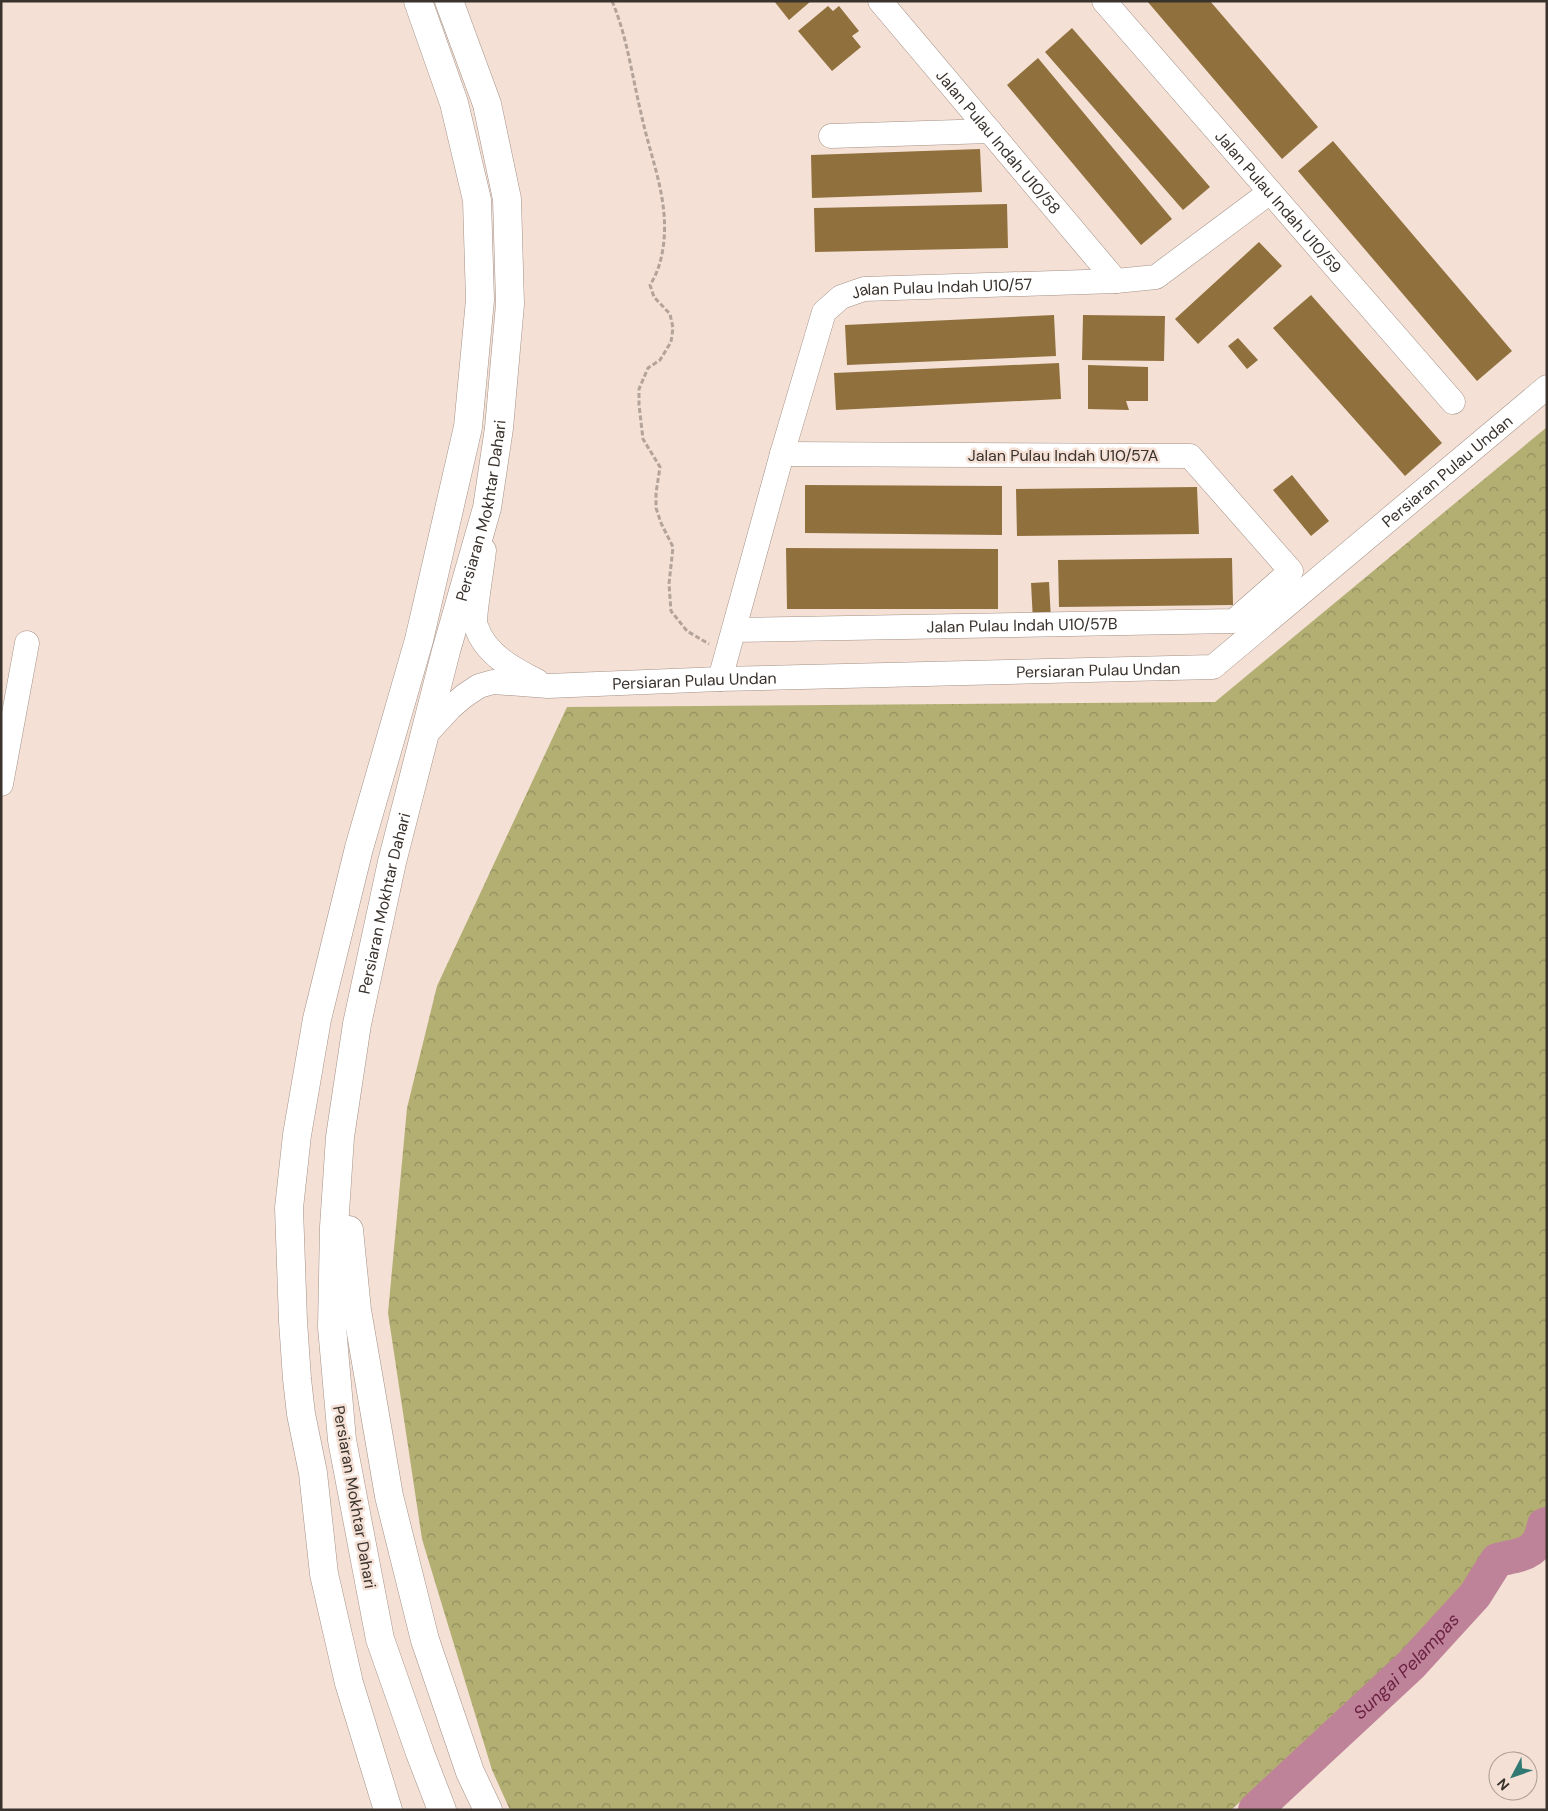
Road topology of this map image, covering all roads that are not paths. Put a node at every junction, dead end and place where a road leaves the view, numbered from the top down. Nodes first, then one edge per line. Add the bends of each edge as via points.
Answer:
1 (418, 1) edge
2 (450, 1) edge
3 (880, 1) edge
4 (1104, 1) edge
5 (990, 131) junction
6 (831, 136) dead end
7 (1270, 192) junction
8 (1116, 281) junction
9 (1547, 387) edge
10 (1453, 402) dead end
11 (782, 454) junction
12 (487, 508) junction
13 (1291, 571) joint
14 (731, 641) junction
15 (27, 643) dead end
16 (720, 679) junction
17 (548, 686) junction
18 (426, 734) junction
19 (1, 784) edge
20 (340, 1137) junction
21 (388, 1810) edge
22 (442, 1810) edge
23 (488, 1810) edge

1 - 21 main road, Persiaran Mokhtar Dahari via 454,103 477,200 480,300 468,427 419,640 359,848 317,1019 297,1135 289,1208 297,1379 313,1473 324,1574 349,1683
2 - 12 main road, Persiaran Mokhtar Dahari via 486,104 508,199 510,304 499,428
3 - 5 street, Jalan Pulau Indah U10/58
4 - 7 street, Jalan Pulau Indah U10/59
5 - 6 street
5 - 8 street, Jalan Pulau Indah U10/58
7 - 8 street, Jalan Pulau Indah U10/57 via 1156,277
7 - 10 street, Jalan Pulau Indah U10/59
8 - 11 street, Jalan Pulau Indah U10/57 via 864,289 841,296 824,312
9 - 16 street, Persiaran Pulau Undan via 1213,667
11 - 13 street, Jalan Pulau Indah U10/57A via 1190,456
11 - 14 street, Jalan Pulau Indah U10/57
12 - 17 street via 475,625 498,658
12 - 18 main road, Persiaran Mokhtar Dahari
13 - 14 street, Jalan Pulau Indah U10/57B via 1234,621
14 - 16 street, Jalan Pulau Indah U10/57
15 - 19 street
16 - 17 street, Persiaran Pulau Undan
17 - 18 street, Persiaran Pulau Undan via 493,682 479,686 450,708
18 - 20 main road, Persiaran Mokhtar Dahari via 392,862 364,996
20 - 22 main road, Persiaran Mokhtar Dahari via 332,1327 342,1440 380,1639
20 - 23 main road via 357,1310 389,1496 425,1640 470,1772

